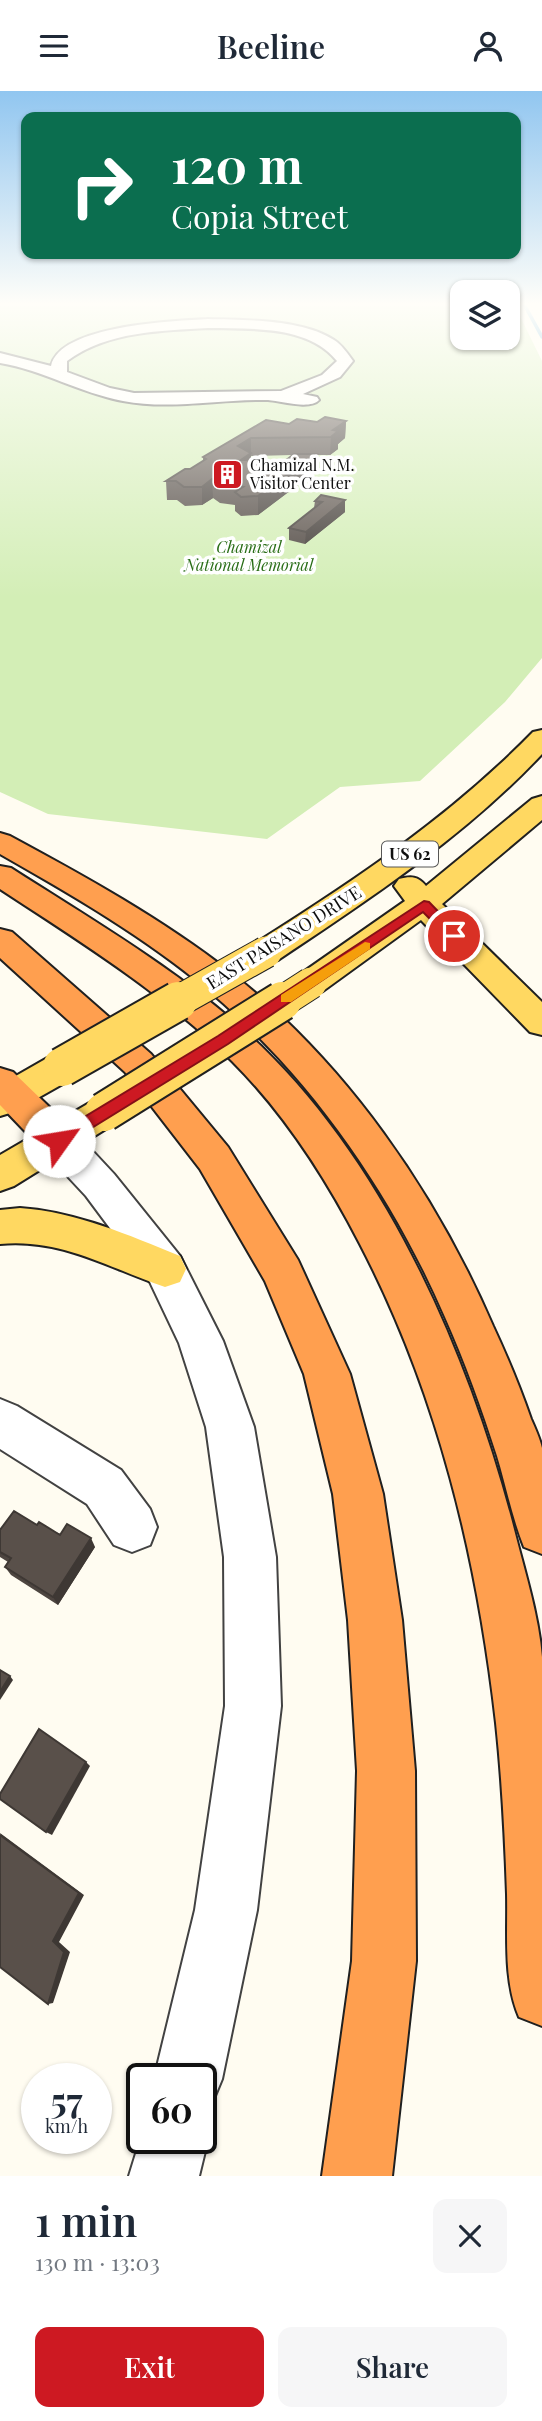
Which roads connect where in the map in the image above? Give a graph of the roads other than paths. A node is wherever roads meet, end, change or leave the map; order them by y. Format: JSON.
{"nodes":[{"id":1,"x":542,"y":738,"type":"edge"},
{"id":2,"x":542,"y":805,"type":"edge"},
{"id":3,"x":452,"y":821,"type":"junction"},
{"id":4,"x":0,"y":842,"type":"edge"},
{"id":5,"x":0,"y":875,"type":"edge"},
{"id":6,"x":424,"y":905,"type":"junction"},
{"id":7,"x":0,"y":940,"type":"edge"},
{"id":8,"x":0,"y":961,"type":"edge"},
{"id":9,"x":60,"y":994,"type":"junction"},
{"id":10,"x":542,"y":1023,"type":"edge"},
{"id":11,"x":4,"y":1093,"type":"edge"},
{"id":12,"x":59,"y":1141,"type":"junction"},
{"id":13,"x":0,"y":1175,"type":"edge"},
{"id":14,"x":0,"y":1227,"type":"edge"},
{"id":15,"x":164,"y":1269,"type":"junction"},
{"id":16,"x":0,"y":1422,"type":"edge"},
{"id":17,"x":132,"y":1527,"type":"dead end"},
{"id":18,"x":542,"y":1529,"type":"edge"},
{"id":19,"x":540,"y":1926,"type":"edge"},
{"id":20,"x":542,"y":1994,"type":"edge"},
{"id":21,"x":192,"y":2063,"type":"edge"},
{"id":22,"x":170,"y":2154,"type":"edge"},
{"id":23,"x":164,"y":2176,"type":"edge"},
{"id":24,"x":357,"y":2176,"type":"edge"}],
"edges":[{"from":1,"to":3,"type":"main road","name":"EAST PAISANO DRIVE","number":"US 62"},
{"from":2,"to":6,"type":"main road","number":"US 62"},
{"from":3,"to":6,"type":"main road"},
{"from":3,"to":11,"type":"main road","name":"EAST PAISANO DRIVE","number":"US 62","bridge":true},
{"from":4,"to":18,"type":"highway"},
{"from":5,"to":19,"type":"highway"},
{"from":6,"to":10,"type":"main road"},
{"from":6,"to":12,"type":"main road","number":"US 62","bridge":true},
{"from":7,"to":9,"type":"highway"},
{"from":8,"to":9,"type":"highway"},
{"from":9,"to":24,"type":"highway"},
{"from":11,"to":12,"type":"highway"},
{"from":12,"to":13,"type":"main road","number":"US 62"},
{"from":12,"to":15,"type":"street"},
{"from":14,"to":15,"type":"main road"},
{"from":15,"to":21,"type":"street"},
{"from":16,"to":17,"type":"street"},
{"from":19,"to":20,"type":"highway"},
{"from":22,"to":23,"type":"street"}]}
